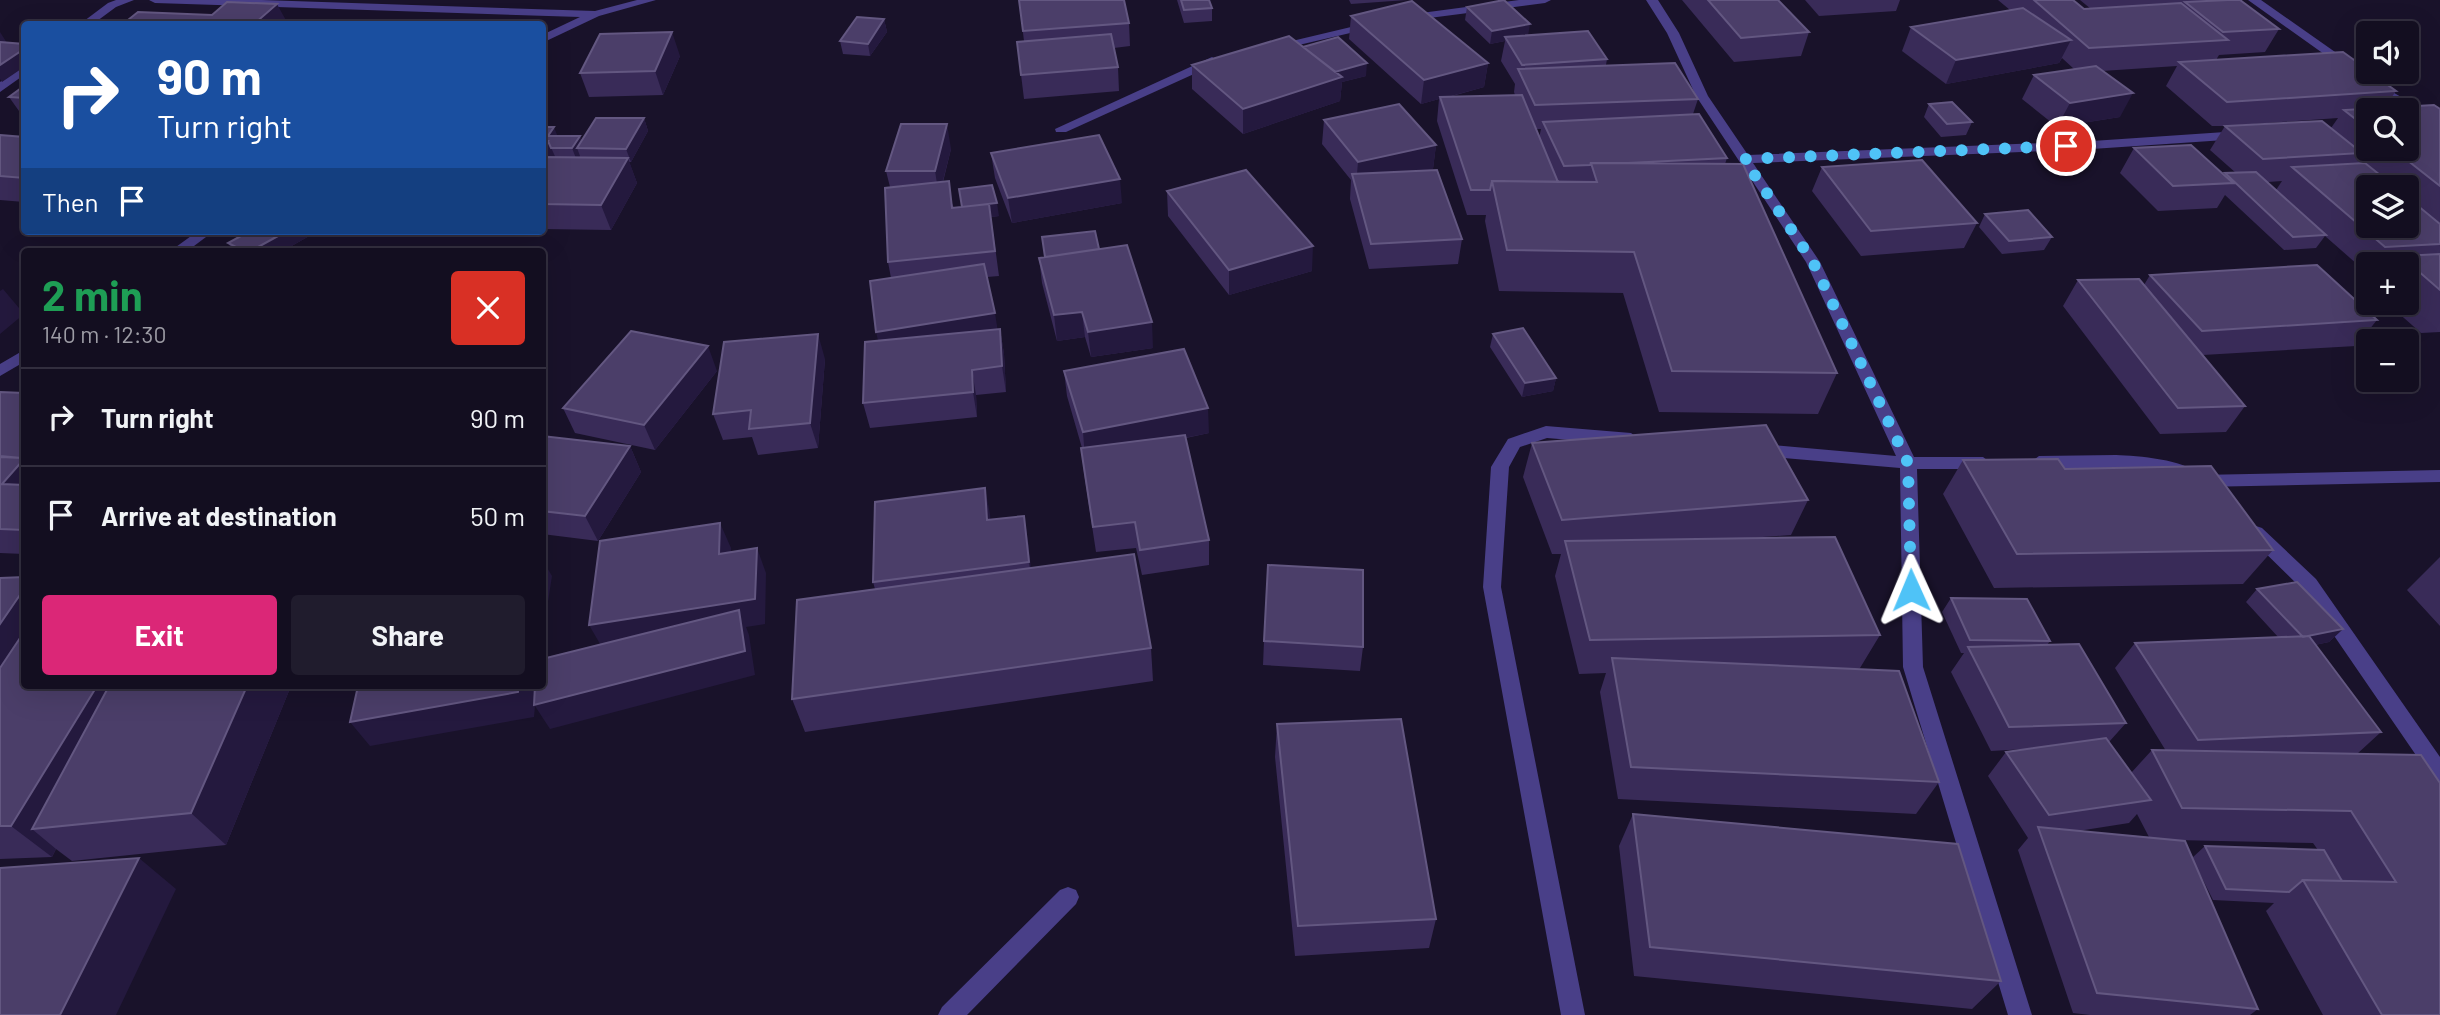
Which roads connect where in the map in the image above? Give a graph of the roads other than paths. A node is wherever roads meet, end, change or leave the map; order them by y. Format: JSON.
{"nodes":[{"id":1,"x":128,"y":0,"type":"edge"},
{"id":2,"x":155,"y":0,"type":"edge"},
{"id":3,"x":650,"y":0,"type":"edge"},
{"id":4,"x":1545,"y":0,"type":"edge"},
{"id":5,"x":1652,"y":0,"type":"edge"},
{"id":6,"x":2254,"y":0,"type":"edge"},
{"id":7,"x":595,"y":15,"type":"junction"},
{"id":8,"x":90,"y":21,"type":"edge"},
{"id":9,"x":546,"y":38,"type":"edge"},
{"id":10,"x":1264,"y":49,"type":"edge"},
{"id":11,"x":1226,"y":58,"type":"edge"},
{"id":12,"x":21,"y":72,"type":"edge"},
{"id":13,"x":0,"y":88,"type":"edge"},
{"id":14,"x":2438,"y":123,"type":"edge"},
{"id":15,"x":2419,"y":124,"type":"edge"},
{"id":16,"x":1061,"y":129,"type":"dead end"},
{"id":17,"x":2258,"y":134,"type":"edge"},
{"id":18,"x":1744,"y":159,"type":"junction"},
{"id":19,"x":201,"y":235,"type":"edge"},
{"id":20,"x":182,"y":248,"type":"edge"},
{"id":21,"x":21,"y":357,"type":"edge"},
{"id":22,"x":0,"y":371,"type":"edge"},
{"id":23,"x":1643,"y":440,"type":"edge"},
{"id":24,"x":1741,"y":449,"type":"edge"},
{"id":25,"x":1908,"y":463,"type":"junction"},
{"id":26,"x":2440,"y":476,"type":"edge"},
{"id":27,"x":2201,"y":481,"type":"junction"},
{"id":28,"x":2220,"y":500,"type":"edge"},
{"id":29,"x":2240,"y":518,"type":"edge"},
{"id":30,"x":2440,"y":774,"type":"edge"},
{"id":31,"x":1068,"y":897,"type":"dead end"},
{"id":32,"x":950,"y":1015,"type":"edge"},
{"id":33,"x":1573,"y":1015,"type":"edge"},
{"id":34,"x":2020,"y":1015,"type":"edge"}],
"edges":[{"from":1,"to":8,"type":"street"},
{"from":2,"to":7,"type":"street"},
{"from":3,"to":7,"type":"street"},
{"from":4,"to":10,"type":"street"},
{"from":5,"to":18,"type":"street"},
{"from":6,"to":14,"type":"street"},
{"from":7,"to":9,"type":"street"},
{"from":11,"to":16,"type":"street"},
{"from":12,"to":13,"type":"street"},
{"from":14,"to":15,"type":"street"},
{"from":17,"to":18,"type":"street"},
{"from":18,"to":25,"type":"street"},
{"from":19,"to":20,"type":"street"},
{"from":21,"to":22,"type":"street"},
{"from":23,"to":33,"type":"street"},
{"from":24,"to":25,"type":"street"},
{"from":25,"to":27,"type":"street"},
{"from":25,"to":34,"type":"street"},
{"from":26,"to":27,"type":"street"},
{"from":27,"to":28,"type":"street"},
{"from":29,"to":30,"type":"street"},
{"from":31,"to":32,"type":"street"}]}
